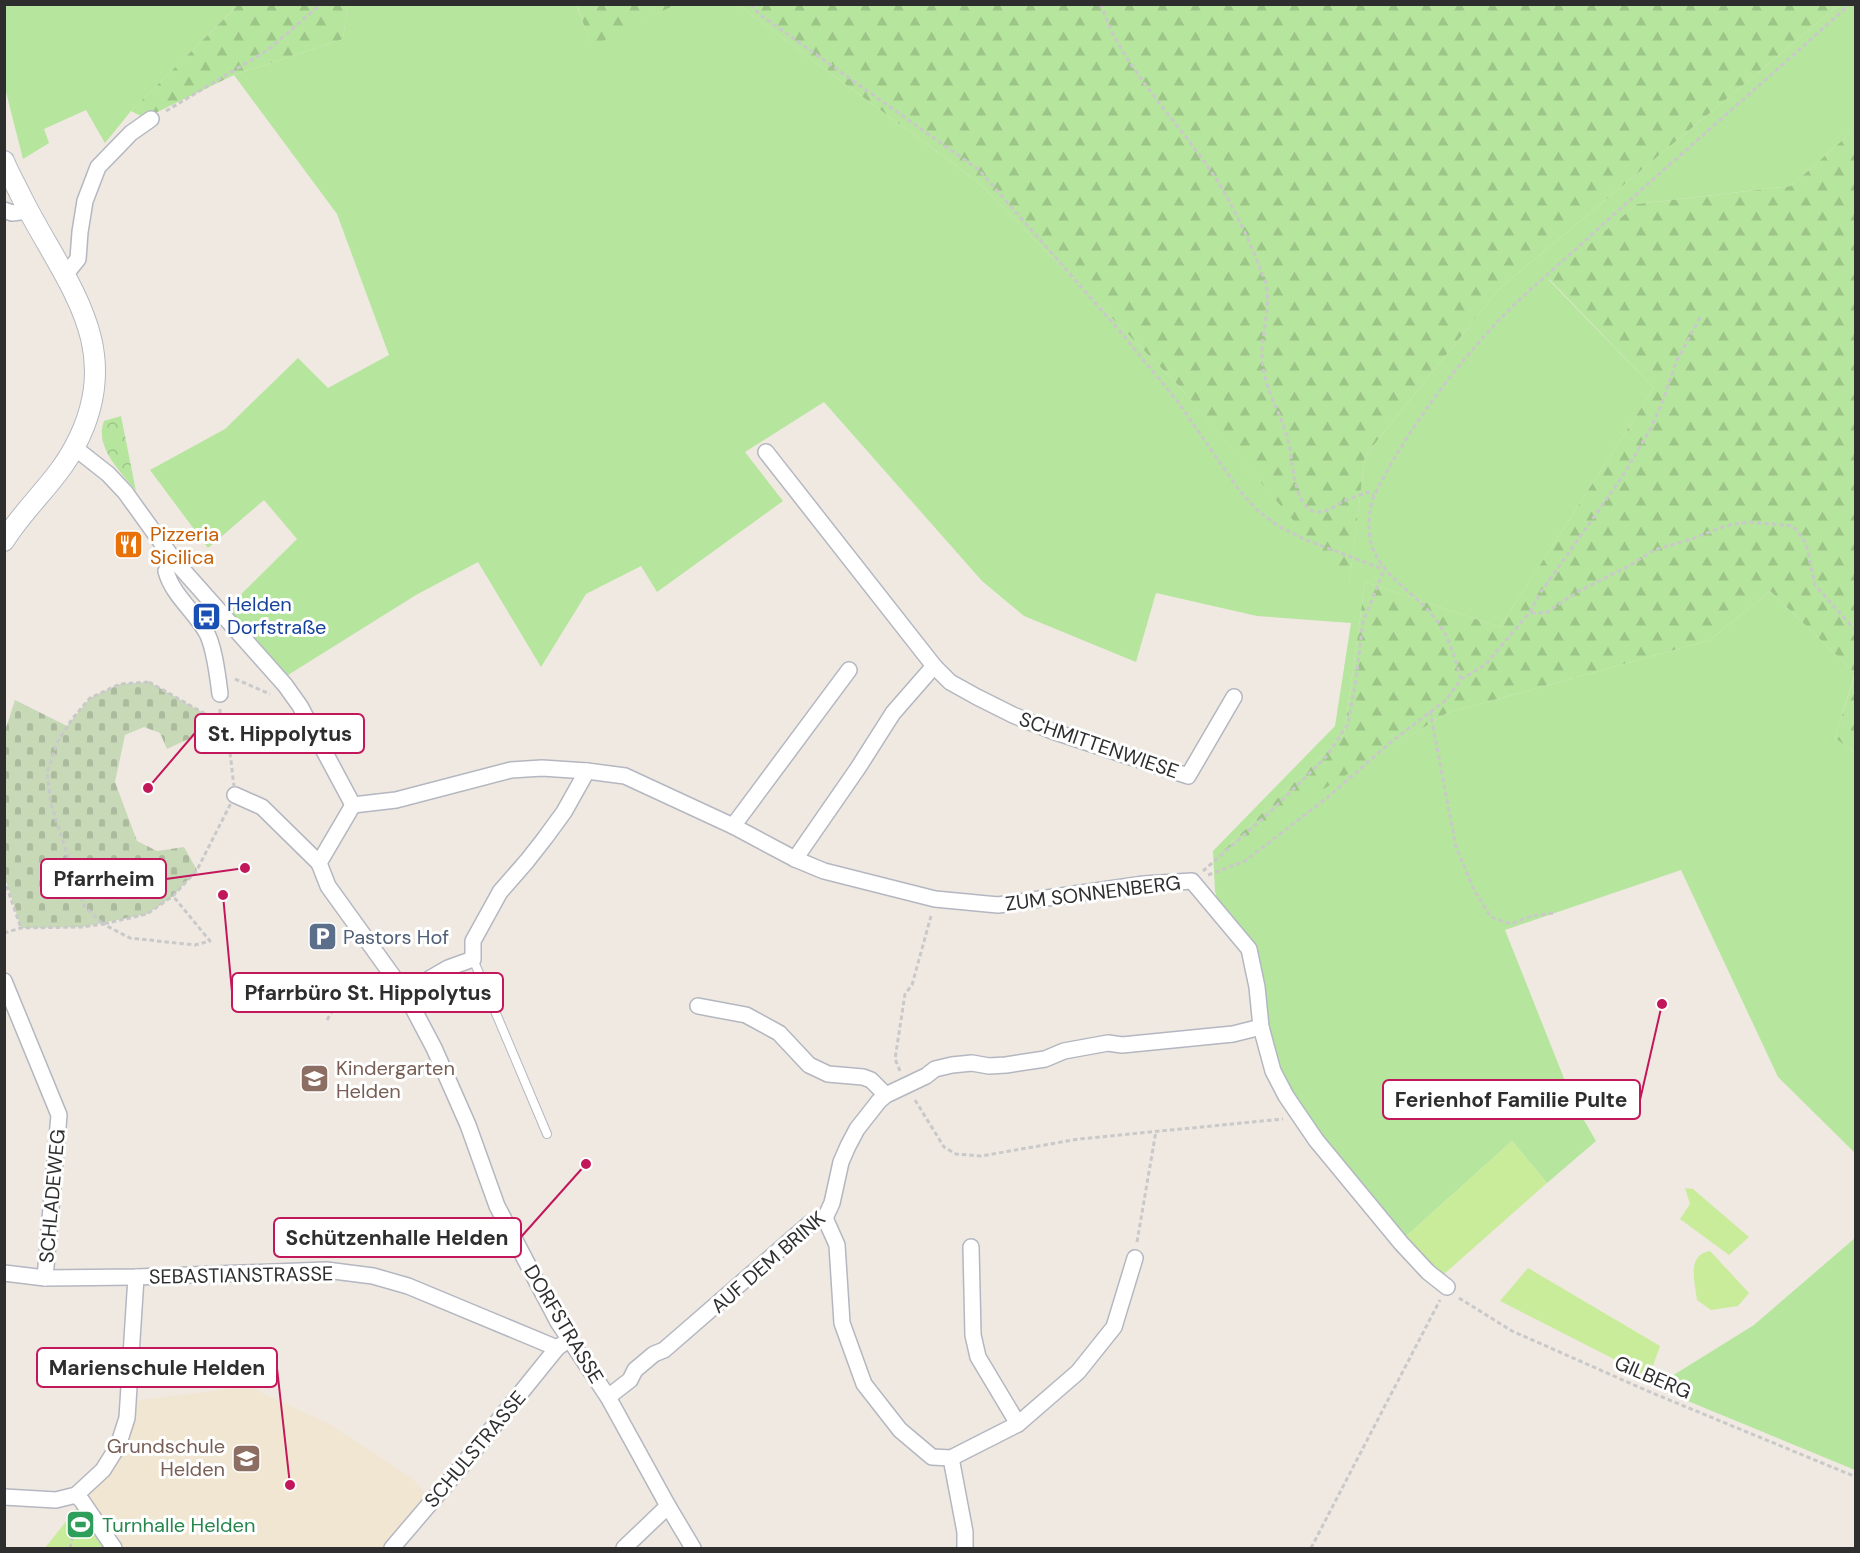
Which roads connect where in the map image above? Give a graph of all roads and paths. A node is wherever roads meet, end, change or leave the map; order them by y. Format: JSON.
{"nodes":[{"id":1,"x":321,"y":4,"type":"edge"},
{"id":2,"x":751,"y":4,"type":"edge"},
{"id":3,"x":1100,"y":4,"type":"edge"},
{"id":4,"x":1850,"y":4,"type":"edge"},
{"id":5,"x":151,"y":119,"type":"joint"},
{"id":6,"x":4,"y":161,"type":"edge"},
{"id":7,"x":15,"y":211,"type":"edge"},
{"id":8,"x":65,"y":275,"type":"junction"},
{"id":9,"x":1701,"y":316,"type":"dead end"},
{"id":10,"x":75,"y":448,"type":"junction"},
{"id":11,"x":766,"y":452,"type":"dead end"},
{"id":12,"x":1374,"y":495,"type":"junction"},
{"id":13,"x":4,"y":541,"type":"edge"},
{"id":14,"x":174,"y":560,"type":"junction"},
{"id":15,"x":1384,"y":570,"type":"junction"},
{"id":16,"x":1530,"y":612,"type":"junction"},
{"id":17,"x":1856,"y":631,"type":"edge"},
{"id":18,"x":934,"y":666,"type":"junction"},
{"id":19,"x":849,"y":670,"type":"dead end"},
{"id":20,"x":217,"y":672,"type":"junction"},
{"id":21,"x":1461,"y":680,"type":"junction"},
{"id":22,"x":220,"y":694,"type":"dead end"},
{"id":23,"x":1234,"y":697,"type":"dead end"},
{"id":24,"x":300,"y":706,"type":"junction"},
{"id":25,"x":1430,"y":711,"type":"junction"},
{"id":26,"x":587,"y":771,"type":"junction"},
{"id":27,"x":235,"y":795,"type":"junction"},
{"id":28,"x":353,"y":805,"type":"junction"},
{"id":29,"x":733,"y":826,"type":"junction"},
{"id":30,"x":795,"y":859,"type":"junction"},
{"id":31,"x":319,"y":863,"type":"junction"},
{"id":32,"x":4,"y":879,"type":"edge"},
{"id":33,"x":1192,"y":882,"type":"junction"},
{"id":34,"x":173,"y":896,"type":"junction"},
{"id":35,"x":935,"y":899,"type":"junction"},
{"id":36,"x":1554,"y":913,"type":"dead end"},
{"id":37,"x":103,"y":924,"type":"junction"},
{"id":38,"x":21,"y":928,"type":"junction"},
{"id":39,"x":4,"y":933,"type":"edge"},
{"id":40,"x":377,"y":956,"type":"junction"},
{"id":41,"x":473,"y":959,"type":"junction"},
{"id":42,"x":4,"y":981,"type":"edge"},
{"id":43,"x":405,"y":993,"type":"junction"},
{"id":44,"x":698,"y":1006,"type":"dead end"},
{"id":45,"x":327,"y":1020,"type":"dead end"},
{"id":46,"x":1261,"y":1027,"type":"junction"},
{"id":47,"x":905,"y":1085,"type":"junction"},
{"id":48,"x":886,"y":1095,"type":"junction"},
{"id":49,"x":1301,"y":1118,"type":"junction"},
{"id":50,"x":1156,"y":1131,"type":"junction"},
{"id":51,"x":548,"y":1134,"type":"dead end"},
{"id":52,"x":825,"y":1218,"type":"junction"},
{"id":53,"x":971,"y":1247,"type":"dead end"},
{"id":54,"x":1135,"y":1258,"type":"joint"},
{"id":55,"x":4,"y":1273,"type":"edge"},
{"id":56,"x":136,"y":1277,"type":"junction"},
{"id":57,"x":45,"y":1278,"type":"junction"},
{"id":58,"x":1447,"y":1287,"type":"junction"},
{"id":59,"x":563,"y":1344,"type":"junction"},
{"id":60,"x":608,"y":1397,"type":"junction"},
{"id":61,"x":1018,"y":1424,"type":"junction"},
{"id":62,"x":951,"y":1458,"type":"junction"},
{"id":63,"x":1856,"y":1477,"type":"edge"},
{"id":64,"x":76,"y":1495,"type":"junction"},
{"id":65,"x":4,"y":1497,"type":"edge"},
{"id":66,"x":668,"y":1506,"type":"junction"},
{"id":67,"x":114,"y":1548,"type":"edge"},
{"id":68,"x":392,"y":1548,"type":"edge"},
{"id":69,"x":624,"y":1548,"type":"edge"},
{"id":70,"x":693,"y":1548,"type":"edge"},
{"id":71,"x":965,"y":1548,"type":"edge"},
{"id":72,"x":1311,"y":1548,"type":"edge"}],
"edges":[{"from":1,"to":5,"type":"path"},
{"from":2,"to":15,"type":"path"},
{"from":3,"to":12,"type":"path"},
{"from":4,"to":12,"type":"path"},
{"from":5,"to":8,"type":"street"},
{"from":6,"to":7,"type":"main road"},
{"from":7,"to":8,"type":"main road"},
{"from":8,"to":10,"type":"main road"},
{"from":9,"to":16,"type":"path"},
{"from":10,"to":13,"type":"main road"},
{"from":10,"to":14,"type":"street"},
{"from":11,"to":18,"type":"street","name":"SCHMITTENWIESE"},
{"from":12,"to":15,"type":"path"},
{"from":14,"to":20,"type":"street"},
{"from":14,"to":24,"type":"street"},
{"from":15,"to":21,"type":"path"},
{"from":15,"to":33,"type":"path"},
{"from":16,"to":17,"type":"path"},
{"from":16,"to":21,"type":"path"},
{"from":18,"to":23,"type":"street","name":"SCHMITTENWIESE"},
{"from":18,"to":30,"type":"street"},
{"from":19,"to":29,"type":"street"},
{"from":20,"to":22,"type":"street"},
{"from":20,"to":24,"type":"path"},
{"from":21,"to":25,"type":"path"},
{"from":24,"to":28,"type":"street"},
{"from":25,"to":33,"type":"path"},
{"from":25,"to":36,"type":"path"},
{"from":26,"to":28,"type":"street","name":"ZUM SONNENBERG"},
{"from":26,"to":29,"type":"street","name":"ZUM SONNENBERG"},
{"from":26,"to":41,"type":"street"},
{"from":27,"to":31,"type":"street"},
{"from":27,"to":34,"type":"path"},
{"from":27,"to":37,"type":"path"},
{"from":28,"to":31,"type":"street"},
{"from":29,"to":30,"type":"street","name":"ZUM SONNENBERG"},
{"from":30,"to":35,"type":"street","name":"ZUM SONNENBERG"},
{"from":31,"to":40,"type":"street","name":"DORFSTRASSE"},
{"from":32,"to":38,"type":"path"},
{"from":33,"to":35,"type":"street","name":"ZUM SONNENBERG"},
{"from":33,"to":46,"type":"street","name":"ZUM SONNENBERG"},
{"from":34,"to":37,"type":"path"},
{"from":34,"to":37,"type":"path"},
{"from":35,"to":47,"type":"path"},
{"from":37,"to":38,"type":"path"},
{"from":38,"to":39,"type":"path"},
{"from":40,"to":43,"type":"street","name":"DORFSTRASSE"},
{"from":40,"to":45,"type":"path"},
{"from":41,"to":43,"type":"street"},
{"from":41,"to":51,"type":"lane"},
{"from":42,"to":57,"type":"street","name":"SCHLADEWEG"},
{"from":43,"to":59,"type":"street","name":"DORFSTRASSE"},
{"from":44,"to":48,"type":"street"},
{"from":46,"to":47,"type":"street","name":"AUF DEM BRINK"},
{"from":46,"to":49,"type":"street","name":"ZUM SONNENBERG"},
{"from":47,"to":48,"type":"street","name":"AUF DEM BRINK"},
{"from":47,"to":50,"type":"path"},
{"from":48,"to":52,"type":"street","name":"AUF DEM BRINK"},
{"from":49,"to":50,"type":"path"},
{"from":49,"to":58,"type":"street","name":"ZUM SONNENBERG"},
{"from":50,"to":54,"type":"path"},
{"from":52,"to":60,"type":"street","name":"AUF DEM BRINK"},
{"from":52,"to":62,"type":"street"},
{"from":53,"to":61,"type":"street"},
{"from":54,"to":61,"type":"street"},
{"from":55,"to":57,"type":"street","name":"SEBASTIANSTRASSE"},
{"from":56,"to":57,"type":"street","name":"SEBASTIANSTRASSE"},
{"from":56,"to":59,"type":"street","name":"SEBASTIANSTRASSE"},
{"from":56,"to":64,"type":"street"},
{"from":58,"to":63,"type":"path","name":"GILBERG"},
{"from":58,"to":72,"type":"path"},
{"from":59,"to":60,"type":"street","name":"DORFSTRASSE"},
{"from":59,"to":68,"type":"street","name":"SCHULSTRASSE"},
{"from":60,"to":66,"type":"street","name":"DORFSTRASSE"},
{"from":61,"to":62,"type":"street"},
{"from":62,"to":71,"type":"street"},
{"from":64,"to":65,"type":"street"},
{"from":64,"to":67,"type":"street"},
{"from":66,"to":69,"type":"street"},
{"from":66,"to":70,"type":"street","name":"DORFSTRASSE"}]}
